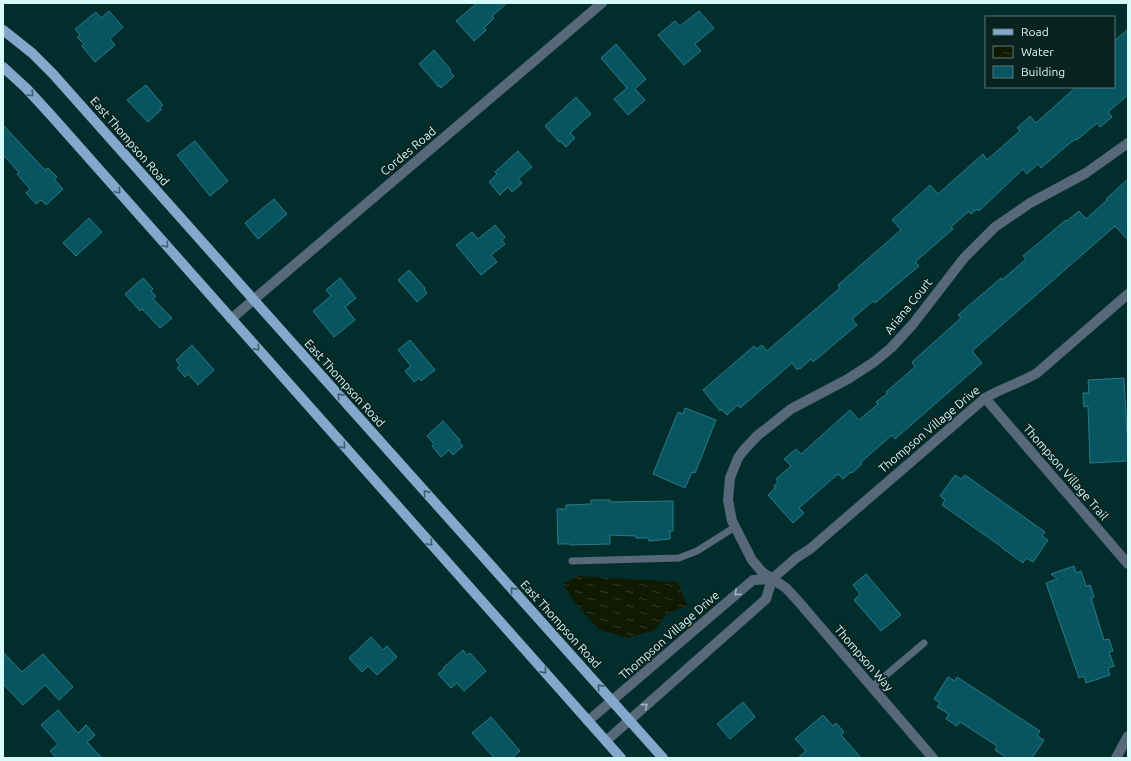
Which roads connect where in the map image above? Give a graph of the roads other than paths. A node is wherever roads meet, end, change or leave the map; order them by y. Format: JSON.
{"nodes":[{"id":1,"x":602,"y":3,"type":"edge"},
{"id":2,"x":3,"y":30,"type":"edge"},
{"id":3,"x":3,"y":67,"type":"edge"},
{"id":4,"x":1128,"y":143,"type":"edge"},
{"id":5,"x":1128,"y":294,"type":"edge"},
{"id":6,"x":253,"y":300,"type":"junction"},
{"id":7,"x":231,"y":319,"type":"junction"},
{"id":8,"x":985,"y":398,"type":"junction"},
{"id":9,"x":735,"y":527,"type":"junction"},
{"id":10,"x":572,"y":561,"type":"dead end"},
{"id":11,"x":1128,"y":564,"type":"edge"},
{"id":12,"x":772,"y":579,"type":"junction"},
{"id":13,"x":924,"y":642,"type":"dead end"},
{"id":14,"x":872,"y":687,"type":"junction"},
{"id":15,"x":612,"y":701,"type":"junction"},
{"id":16,"x":629,"y":720,"type":"junction"},
{"id":17,"x":588,"y":721,"type":"junction"},
{"id":18,"x":1128,"y":736,"type":"edge"},
{"id":19,"x":606,"y":741,"type":"junction"},
{"id":20,"x":621,"y":758,"type":"edge"},
{"id":21,"x":663,"y":758,"type":"edge"},
{"id":22,"x":934,"y":758,"type":"edge"},
{"id":23,"x":1116,"y":758,"type":"edge"}],
"edges":[{"from":1,"to":6,"type":"street","name":"Cordes Road"},
{"from":2,"to":6,"type":"main road","name":"East Thompson Road"},
{"from":3,"to":7,"type":"main road","one_way":true},
{"from":4,"to":9,"type":"street","name":"Ariana Court"},
{"from":5,"to":8,"type":"street","name":"Thompson Village Drive"},
{"from":6,"to":7,"type":"street","name":"Cordes Road"},
{"from":15,"to":6,"type":"main road","name":"East Thompson Road","one_way":true},
{"from":7,"to":17,"type":"main road","one_way":true},
{"from":8,"to":11,"type":"street","name":"Thompson Village Trail"},
{"from":8,"to":12,"type":"street","name":"Thompson Village Drive"},
{"from":9,"to":10,"type":"lane"},
{"from":9,"to":12,"type":"street","name":"Ariana Court"},
{"from":12,"to":14,"type":"street","name":"Thompson Way"},
{"from":12,"to":15,"type":"street","name":"Thompson Village Drive","one_way":true},
{"from":16,"to":12,"type":"street","one_way":true},
{"from":13,"to":14,"type":"lane"},
{"from":14,"to":22,"type":"street","name":"Thompson Way"},
{"from":15,"to":16,"type":"main road","name":"East Thompson Road"},
{"from":15,"to":17,"type":"street","name":"Thompson Village Drive"},
{"from":16,"to":19,"type":"street"},
{"from":16,"to":21,"type":"main road","name":"East Thompson Road"},
{"from":17,"to":19,"type":"main road"},
{"from":18,"to":23,"type":"street"},
{"from":19,"to":20,"type":"main road"}]}
